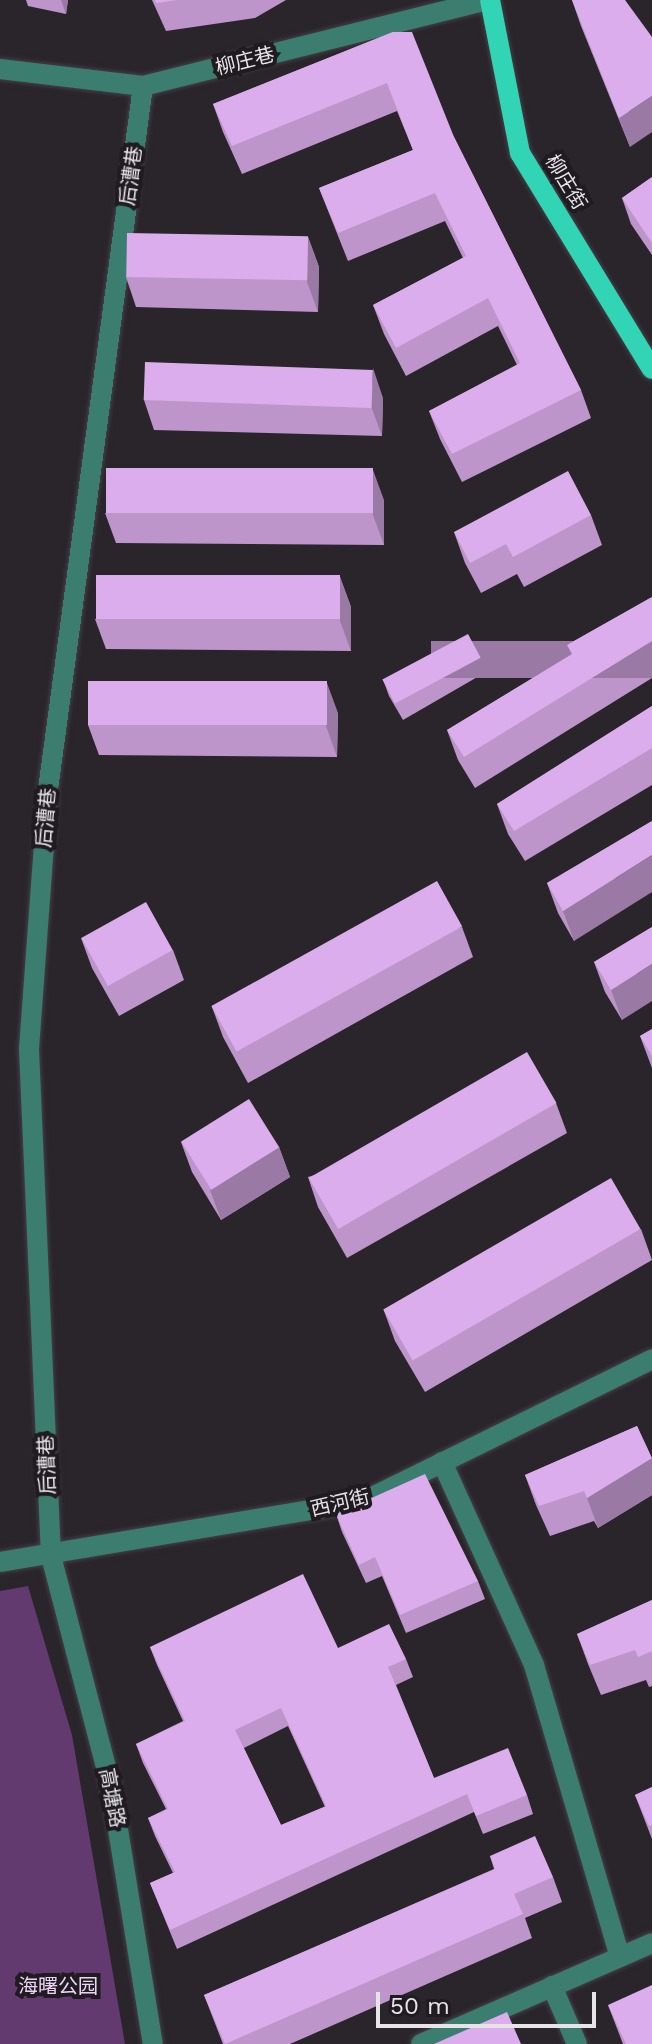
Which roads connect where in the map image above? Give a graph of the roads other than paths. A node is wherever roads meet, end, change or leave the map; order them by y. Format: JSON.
{"nodes":[{"id":1,"x":488,"y":0,"type":"edge"},
{"id":2,"x":0,"y":69,"type":"edge"},
{"id":3,"x":143,"y":86,"type":"junction"},
{"id":4,"x":652,"y":369,"type":"edge"},
{"id":5,"x":652,"y":1359,"type":"edge"},
{"id":6,"x":442,"y":1462,"type":"junction"},
{"id":7,"x":51,"y":1556,"type":"junction"},
{"id":8,"x":0,"y":1562,"type":"edge"},
{"id":9,"x":652,"y":1943,"type":"edge"},
{"id":10,"x":620,"y":1957,"type":"junction"},
{"id":11,"x":552,"y":1986,"type":"junction"},
{"id":12,"x":153,"y":2044,"type":"edge"},
{"id":13,"x":421,"y":2044,"type":"edge"},
{"id":14,"x":577,"y":2044,"type":"edge"}],
"edges":[{"from":1,"to":3,"type":"street","name":"柳庄巷"},
{"from":1,"to":4,"type":"main road","name":"柳庄街"},
{"from":2,"to":3,"type":"street","name":"柳庄巷"},
{"from":3,"to":7,"type":"street","name":"后漕巷"},
{"from":5,"to":6,"type":"street","name":"西河街"},
{"from":6,"to":7,"type":"street","name":"西河街"},
{"from":6,"to":10,"type":"street"},
{"from":7,"to":8,"type":"street","name":"西河街"},
{"from":7,"to":12,"type":"street","name":"高塘路"},
{"from":9,"to":10,"type":"street"},
{"from":10,"to":11,"type":"street"},
{"from":11,"to":13,"type":"street"},
{"from":11,"to":14,"type":"street"}]}
